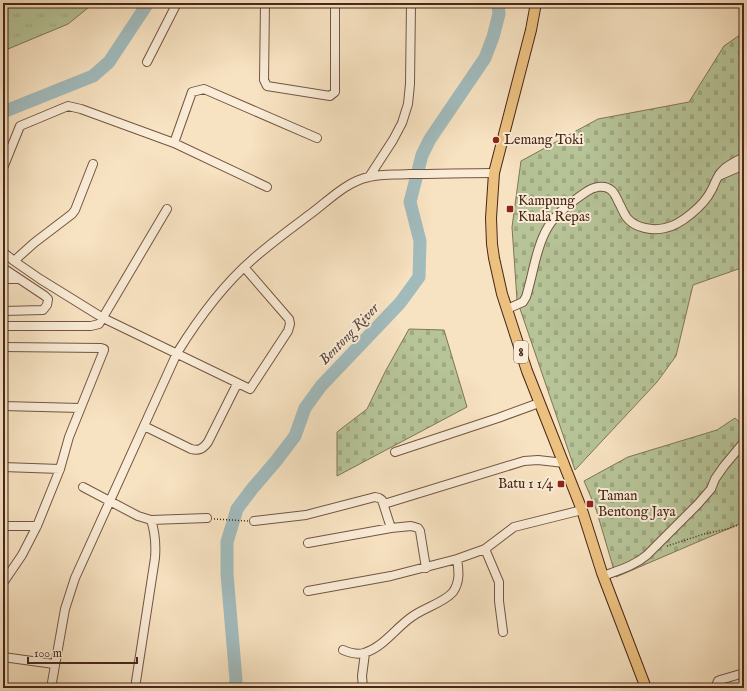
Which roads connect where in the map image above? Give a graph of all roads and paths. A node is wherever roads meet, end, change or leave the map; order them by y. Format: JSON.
{"nodes":[{"id":1,"x":177,"y":3,"type":"edge"},
{"id":2,"x":265,"y":3,"type":"edge"},
{"id":3,"x":335,"y":3,"type":"edge"},
{"id":4,"x":411,"y":3,"type":"edge"},
{"id":5,"x":536,"y":3,"type":"edge"},
{"id":6,"x":147,"y":62,"type":"dead end"},
{"id":7,"x":317,"y":138,"type":"dead end"},
{"id":8,"x":174,"y":143,"type":"junction"},
{"id":9,"x":744,"y":158,"type":"edge"},
{"id":10,"x":93,"y":164,"type":"dead end"},
{"id":11,"x":744,"y":166,"type":"edge"},
{"id":12,"x":3,"y":168,"type":"edge"},
{"id":13,"x":494,"y":173,"type":"junction"},
{"id":14,"x":718,"y":176,"type":"junction"},
{"id":15,"x":369,"y":177,"type":"junction"},
{"id":16,"x":267,"y":187,"type":"dead end"},
{"id":17,"x":167,"y":208,"type":"dead end"},
{"id":18,"x":3,"y":252,"type":"edge"},
{"id":19,"x":14,"y":261,"type":"junction"},
{"id":20,"x":244,"y":267,"type":"junction"},
{"id":21,"x":3,"y":268,"type":"edge"},
{"id":22,"x":19,"y":278,"type":"junction"},
{"id":23,"x":3,"y":279,"type":"edge"},
{"id":24,"x":507,"y":310,"type":"junction"},
{"id":25,"x":3,"y":311,"type":"edge"},
{"id":26,"x":103,"y":318,"type":"junction"},
{"id":27,"x":3,"y":326,"type":"edge"},
{"id":28,"x":3,"y":347,"type":"edge"},
{"id":29,"x":177,"y":353,"type":"junction"},
{"id":30,"x":237,"y":384,"type":"junction"},
{"id":31,"x":539,"y":403,"type":"junction"},
{"id":32,"x":3,"y":406,"type":"edge"},
{"id":33,"x":80,"y":408,"type":"junction"},
{"id":34,"x":144,"y":426,"type":"junction"},
{"id":35,"x":744,"y":442,"type":"edge"},
{"id":36,"x":395,"y":452,"type":"dead end"},
{"id":37,"x":564,"y":463,"type":"junction"},
{"id":38,"x":3,"y":467,"type":"edge"},
{"id":39,"x":60,"y":469,"type":"junction"},
{"id":40,"x":83,"y":487,"type":"dead end"},
{"id":41,"x":111,"y":501,"type":"junction"},
{"id":42,"x":384,"y":504,"type":"junction"},
{"id":43,"x":582,"y":510,"type":"junction"},
{"id":44,"x":207,"y":518,"type":"joint"},
{"id":45,"x":151,"y":520,"type":"junction"},
{"id":46,"x":254,"y":521,"type":"joint"},
{"id":47,"x":744,"y":523,"type":"edge"},
{"id":48,"x":3,"y":526,"type":"edge"},
{"id":49,"x":37,"y":526,"type":"junction"},
{"id":50,"x":391,"y":528,"type":"junction"},
{"id":51,"x":308,"y":543,"type":"dead end"},
{"id":52,"x":663,"y":548,"type":"dead end"},
{"id":53,"x":485,"y":549,"type":"junction"},
{"id":54,"x":457,"y":559,"type":"junction"},
{"id":55,"x":426,"y":568,"type":"junction"},
{"id":56,"x":603,"y":576,"type":"junction"},
{"id":57,"x":3,"y":583,"type":"edge"},
{"id":58,"x":308,"y":591,"type":"dead end"},
{"id":59,"x":503,"y":632,"type":"dead end"},
{"id":60,"x":343,"y":650,"type":"dead end"},
{"id":61,"x":365,"y":653,"type":"junction"},
{"id":62,"x":3,"y":657,"type":"edge"},
{"id":63,"x":54,"y":664,"type":"junction"},
{"id":64,"x":744,"y":672,"type":"edge"},
{"id":65,"x":51,"y":688,"type":"edge"},
{"id":66,"x":135,"y":688,"type":"edge"},
{"id":67,"x":364,"y":688,"type":"edge"},
{"id":68,"x":646,"y":688,"type":"edge"},
{"id":69,"x":715,"y":688,"type":"edge"}],
"edges":[{"from":1,"to":6,"type":"street"},
{"from":2,"to":3,"type":"street"},
{"from":4,"to":15,"type":"street"},
{"from":5,"to":13,"type":"main road","number":"8"},
{"from":7,"to":8,"type":"street"},
{"from":8,"to":12,"type":"street"},
{"from":8,"to":16,"type":"street"},
{"from":9,"to":14,"type":"street"},
{"from":10,"to":19,"type":"street"},
{"from":11,"to":14,"type":"street"},
{"from":13,"to":15,"type":"street"},
{"from":13,"to":24,"type":"main road","number":"8"},
{"from":14,"to":24,"type":"street"},
{"from":15,"to":20,"type":"street"},
{"from":17,"to":26,"type":"street"},
{"from":18,"to":19,"type":"street"},
{"from":19,"to":26,"type":"street"},
{"from":20,"to":29,"type":"street"},
{"from":20,"to":30,"type":"street"},
{"from":21,"to":22,"type":"street"},
{"from":22,"to":23,"type":"street"},
{"from":22,"to":25,"type":"street"},
{"from":24,"to":31,"type":"main road","number":"8"},
{"from":26,"to":27,"type":"street"},
{"from":26,"to":29,"type":"street"},
{"from":28,"to":33,"type":"street"},
{"from":29,"to":30,"type":"street"},
{"from":29,"to":34,"type":"street"},
{"from":30,"to":34,"type":"street"},
{"from":31,"to":36,"type":"street"},
{"from":31,"to":37,"type":"main road","number":"8"},
{"from":32,"to":33,"type":"street"},
{"from":33,"to":39,"type":"street"},
{"from":34,"to":41,"type":"street"},
{"from":35,"to":56,"type":"street"},
{"from":37,"to":42,"type":"street"},
{"from":37,"to":43,"type":"main road","number":"8"},
{"from":38,"to":39,"type":"street"},
{"from":39,"to":49,"type":"street"},
{"from":40,"to":41,"type":"street"},
{"from":41,"to":45,"type":"street"},
{"from":41,"to":63,"type":"street"},
{"from":42,"to":46,"type":"street"},
{"from":42,"to":50,"type":"street"},
{"from":43,"to":53,"type":"street"},
{"from":43,"to":56,"type":"main road","number":"8"},
{"from":44,"to":45,"type":"street"},
{"from":44,"to":46,"type":"path"},
{"from":45,"to":66,"type":"street"},
{"from":47,"to":52,"type":"path"},
{"from":48,"to":49,"type":"street"},
{"from":49,"to":57,"type":"street"},
{"from":50,"to":51,"type":"street"},
{"from":50,"to":55,"type":"street"},
{"from":53,"to":54,"type":"street"},
{"from":53,"to":59,"type":"street"},
{"from":54,"to":55,"type":"street"},
{"from":54,"to":61,"type":"street"},
{"from":55,"to":58,"type":"street"},
{"from":56,"to":68,"type":"main road","number":"8"},
{"from":60,"to":61,"type":"street"},
{"from":61,"to":67,"type":"street"},
{"from":62,"to":63,"type":"street"},
{"from":63,"to":65,"type":"street"},
{"from":64,"to":69,"type":"street"}]}
